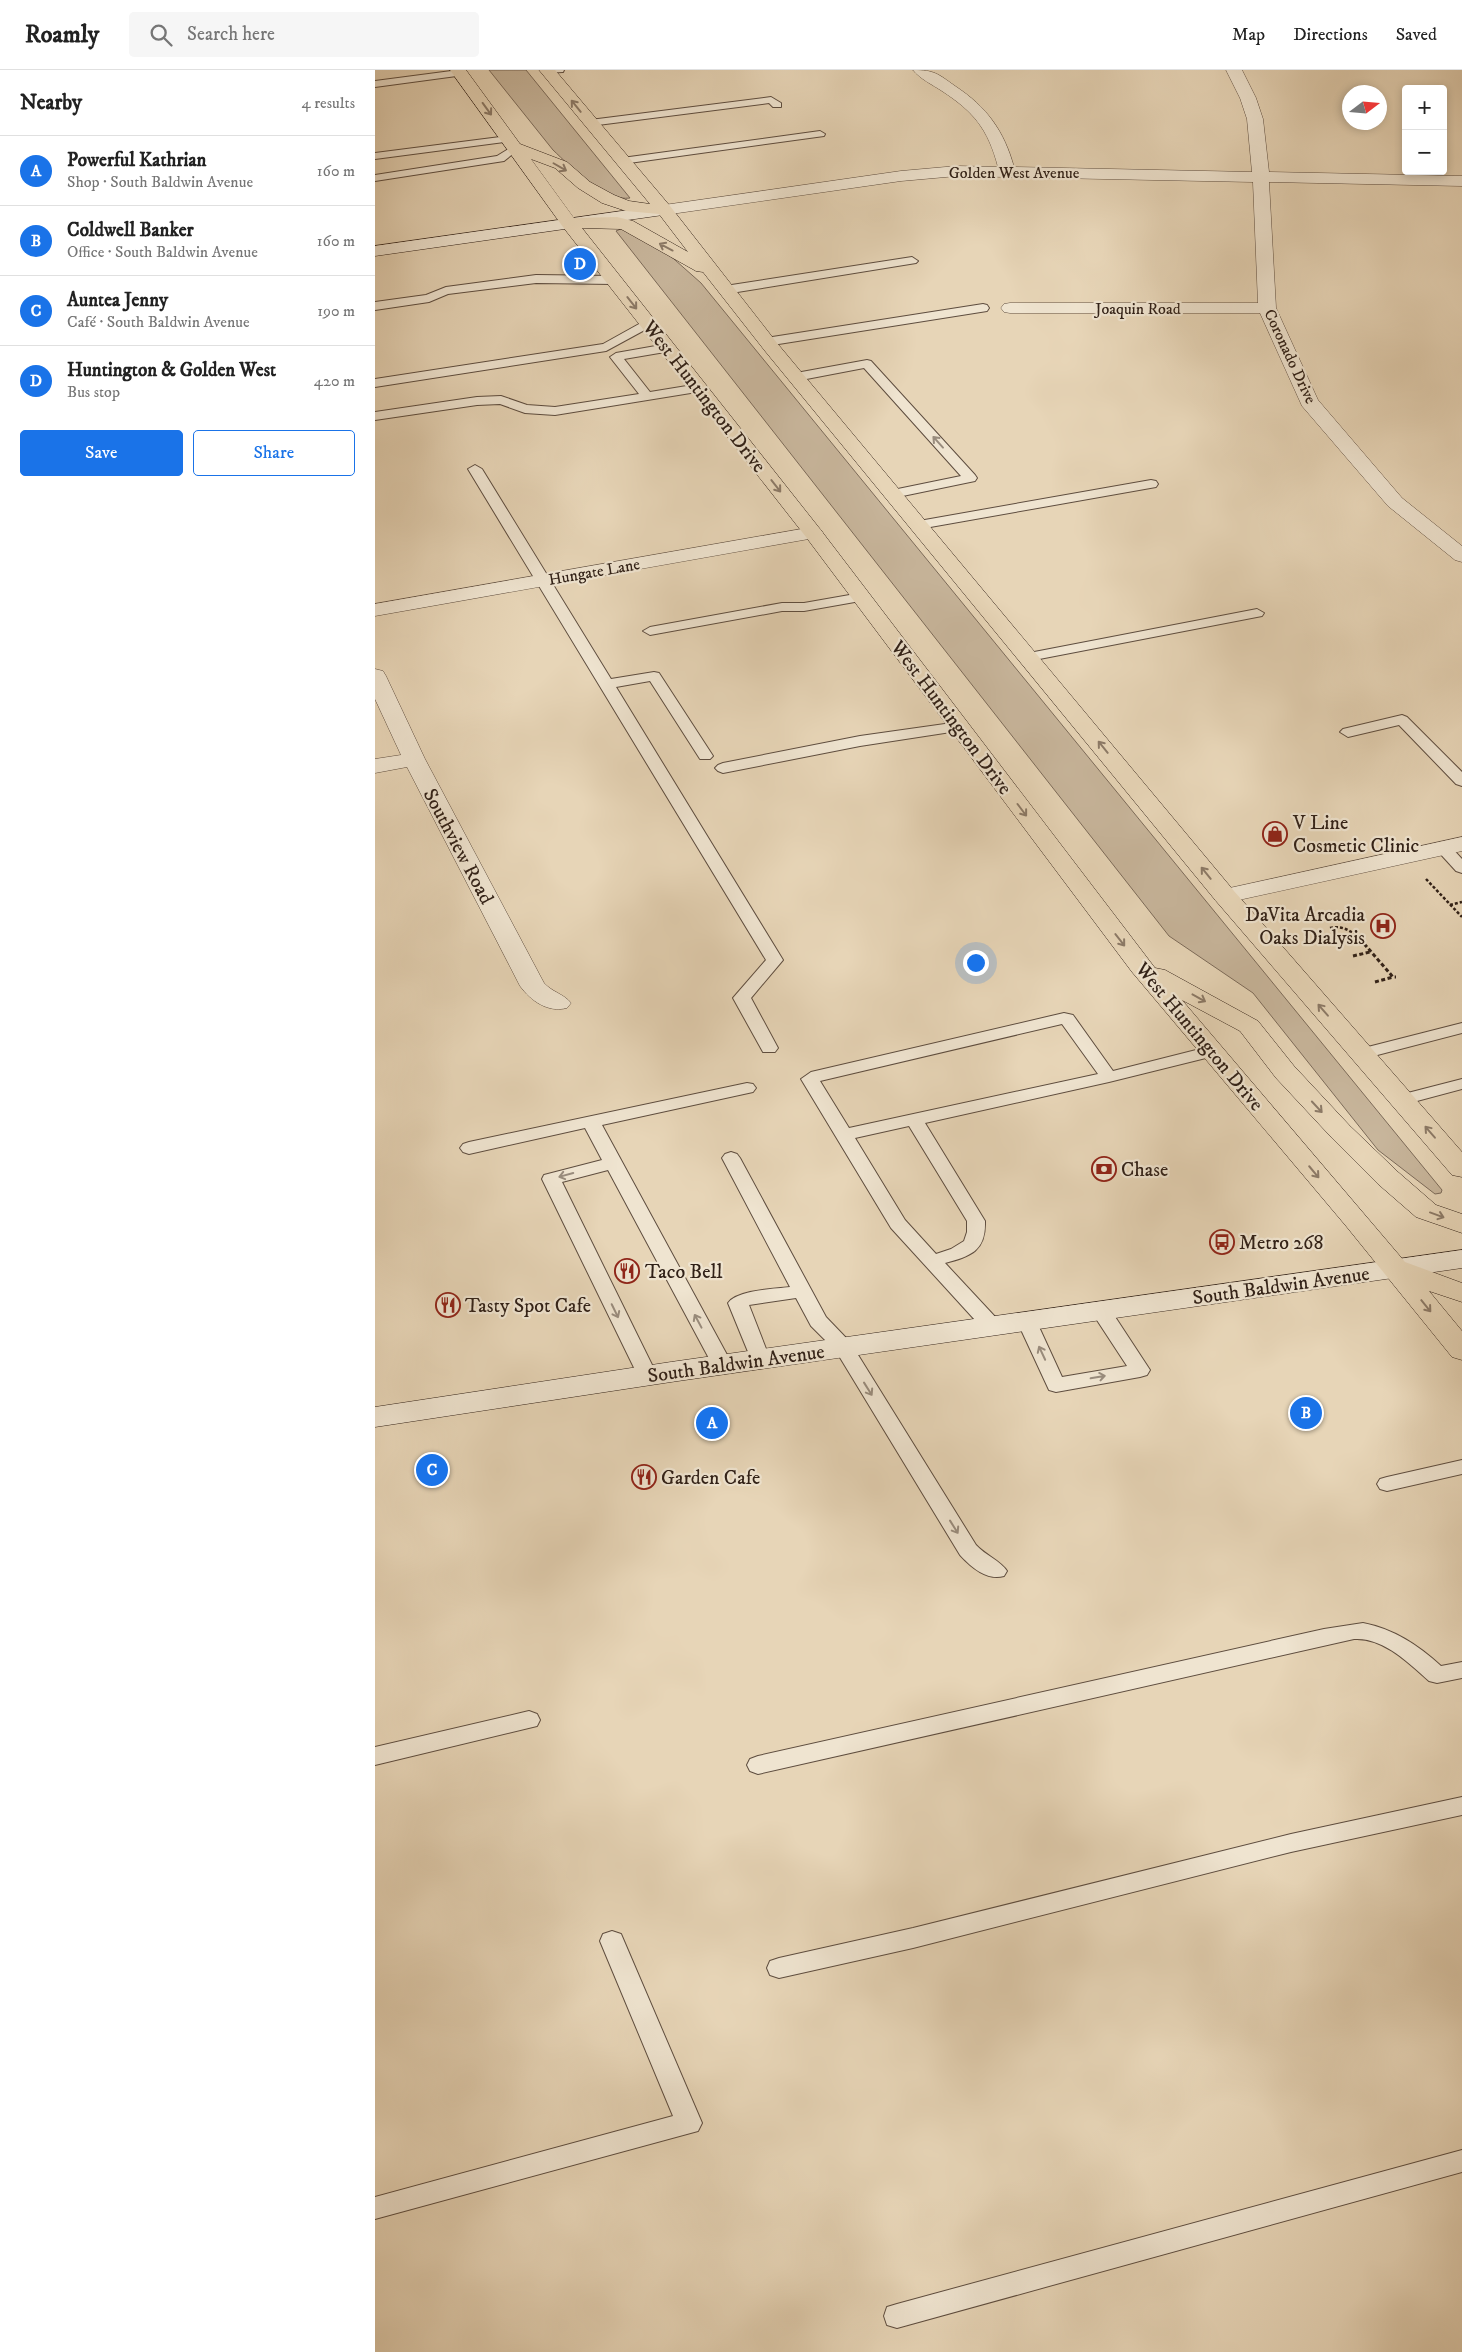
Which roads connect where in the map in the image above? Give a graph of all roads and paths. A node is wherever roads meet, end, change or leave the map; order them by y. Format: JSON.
{"nodes":[{"id":1,"x":551,"y":70,"type":"edge"},
{"id":2,"x":921,"y":70,"type":"edge"},
{"id":3,"x":1233,"y":70,"type":"edge"},
{"id":4,"x":459,"y":72,"type":"edge"},
{"id":5,"x":375,"y":84,"type":"edge"},
{"id":6,"x":777,"y":106,"type":"dead end"},
{"id":7,"x":590,"y":124,"type":"junction"},
{"id":8,"x":820,"y":134,"type":"dead end"},
{"id":9,"x":511,"y":143,"type":"junction"},
{"id":10,"x":375,"y":156,"type":"edge"},
{"id":11,"x":622,"y":161,"type":"junction"},
{"id":12,"x":1007,"y":170,"type":"junction"},
{"id":13,"x":1261,"y":176,"type":"junction"},
{"id":14,"x":375,"y":178,"type":"edge"},
{"id":15,"x":1462,"y":181,"type":"edge"},
{"id":16,"x":664,"y":210,"type":"junction"},
{"id":17,"x":569,"y":223,"type":"junction"},
{"id":18,"x":375,"y":251,"type":"edge"},
{"id":19,"x":912,"y":261,"type":"dead end"},
{"id":20,"x":709,"y":271,"type":"junction"},
{"id":21,"x":614,"y":280,"type":"junction"},
{"id":22,"x":725,"y":290,"type":"junction"},
{"id":23,"x":375,"y":306,"type":"edge"},
{"id":24,"x":983,"y":308,"type":"dead end"},
{"id":25,"x":1010,"y":308,"type":"dead end"},
{"id":26,"x":1267,"y":308,"type":"junction"},
{"id":27,"x":648,"y":323,"type":"junction"},
{"id":28,"x":766,"y":342,"type":"junction"},
{"id":29,"x":667,"y":348,"type":"junction"},
{"id":30,"x":796,"y":377,"type":"junction"},
{"id":31,"x":375,"y":383,"type":"edge"},
{"id":32,"x":699,"y":388,"type":"junction"},
{"id":33,"x":647,"y":396,"type":"junction"},
{"id":34,"x":375,"y":416,"type":"edge"},
{"id":35,"x":475,"y":469,"type":"dead end"},
{"id":36,"x":970,"y":478,"type":"joint"},
{"id":37,"x":1151,"y":484,"type":"dead end"},
{"id":38,"x":893,"y":494,"type":"junction"},
{"id":39,"x":919,"y":525,"type":"junction"},
{"id":40,"x":813,"y":532,"type":"junction"},
{"id":41,"x":1462,"y":556,"type":"edge"},
{"id":42,"x":543,"y":580,"type":"junction"},
{"id":43,"x":861,"y":597,"type":"junction"},
{"id":44,"x":375,"y":610,"type":"edge"},
{"id":45,"x":1257,"y":613,"type":"dead end"},
{"id":46,"x":650,"y":631,"type":"dead end"},
{"id":47,"x":1029,"y":656,"type":"junction"},
{"id":48,"x":375,"y":676,"type":"edge"},
{"id":49,"x":607,"y":684,"type":"junction"},
{"id":50,"x":959,"y":727,"type":"junction"},
{"id":51,"x":1348,"y":732,"type":"dead end"},
{"id":52,"x":705,"y":756,"type":"dead end"},
{"id":53,"x":414,"y":759,"type":"junction"},
{"id":54,"x":375,"y":766,"type":"edge"},
{"id":55,"x":723,"y":768,"type":"dead end"},
{"id":56,"x":1462,"y":781,"type":"edge"},
{"id":57,"x":1453,"y":846,"type":"edge"},
{"id":58,"x":1462,"y":868,"type":"edge"},
{"id":59,"x":1426,"y":879,"type":"dead end"},
{"id":60,"x":1225,"y":896,"type":"junction"},
{"id":61,"x":1462,"y":902,"type":"edge"},
{"id":62,"x":1450,"y":905,"type":"junction"},
{"id":63,"x":1460,"y":913,"type":"edge"},
{"id":64,"x":1462,"y":918,"type":"edge"},
{"id":65,"x":1330,"y":928,"type":"dead end"},
{"id":66,"x":1370,"y":952,"type":"junction"},
{"id":67,"x":1353,"y":956,"type":"dead end"},
{"id":68,"x":1141,"y":967,"type":"junction"},
{"id":69,"x":1375,"y":982,"type":"dead end"},
{"id":70,"x":558,"y":1003,"type":"dead end"},
{"id":71,"x":1462,"y":1028,"type":"edge"},
{"id":72,"x":769,"y":1048,"type":"dead end"},
{"id":73,"x":1212,"y":1051,"type":"junction"},
{"id":74,"x":1362,"y":1054,"type":"junction"},
{"id":75,"x":1109,"y":1077,"type":"junction"},
{"id":76,"x":1462,"y":1084,"type":"edge"},
{"id":77,"x":747,"y":1088,"type":"dead end"},
{"id":78,"x":1402,"y":1100,"type":"junction"},
{"id":79,"x":914,"y":1120,"type":"junction"},
{"id":80,"x":591,"y":1122,"type":"junction"},
{"id":81,"x":844,"y":1136,"type":"junction"},
{"id":82,"x":469,"y":1148,"type":"dead end"},
{"id":83,"x":731,"y":1158,"type":"dead end"},
{"id":84,"x":613,"y":1163,"type":"junction"},
{"id":85,"x":1462,"y":1169,"type":"edge"},
{"id":86,"x":1462,"y":1224,"type":"edge"},
{"id":87,"x":1462,"y":1259,"type":"edge"},
{"id":88,"x":932,"y":1261,"type":"junction"},
{"id":89,"x":1395,"y":1268,"type":"junction"},
{"id":90,"x":802,"y":1291,"type":"junction"},
{"id":91,"x":1462,"y":1292,"type":"edge"},
{"id":92,"x":1100,"y":1311,"type":"junction"},
{"id":93,"x":1027,"y":1321,"type":"junction"},
{"id":94,"x":992,"y":1326,"type":"junction"},
{"id":95,"x":843,"y":1347,"type":"junction"},
{"id":96,"x":1462,"y":1350,"type":"edge"},
{"id":97,"x":760,"y":1359,"type":"junction"},
{"id":98,"x":722,"y":1364,"type":"junction"},
{"id":99,"x":647,"y":1376,"type":"junction"},
{"id":100,"x":375,"y":1417,"type":"edge"},
{"id":101,"x":1462,"y":1466,"type":"edge"},
{"id":102,"x":1387,"y":1484,"type":"dead end"},
{"id":103,"x":996,"y":1572,"type":"dead end"},
{"id":104,"x":1462,"y":1670,"type":"edge"},
{"id":105,"x":529,"y":1720,"type":"dead end"},
{"id":106,"x":375,"y":1756,"type":"edge"},
{"id":107,"x":758,"y":1766,"type":"dead end"},
{"id":108,"x":1462,"y":1806,"type":"edge"},
{"id":109,"x":612,"y":1941,"type":"dead end"},
{"id":110,"x":779,"y":1968,"type":"dead end"},
{"id":111,"x":1462,"y":2161,"type":"edge"},
{"id":112,"x":375,"y":2208,"type":"edge"},
{"id":113,"x":897,"y":2316,"type":"dead end"}],
"edges":[{"from":7,"to":1,"type":"main road","one_way":true},
{"from":2,"to":12,"type":"street"},
{"from":3,"to":13,"type":"street","name":"Coronado Drive"},
{"from":4,"to":5,"type":"lane"},
{"from":4,"to":9,"type":"main road","name":"West Huntington Drive","one_way":true},
{"from":6,"to":7,"type":"lane"},
{"from":7,"to":11,"type":"main road"},
{"from":8,"to":11,"type":"lane"},
{"from":9,"to":10,"type":"lane"},
{"from":9,"to":14,"type":"lane"},
{"from":9,"to":16,"type":"main road","one_way":true},
{"from":9,"to":17,"type":"main road","name":"West Huntington Drive"},
{"from":11,"to":16,"type":"main road"},
{"from":12,"to":13,"type":"street","name":"Golden West Avenue"},
{"from":12,"to":16,"type":"street","name":"Golden West Avenue"},
{"from":13,"to":15,"type":"street","name":"Golden West Avenue"},
{"from":13,"to":26,"type":"street","name":"Coronado Drive"},
{"from":16,"to":17,"type":"street","name":"Golden West Avenue"},
{"from":16,"to":20,"type":"main road"},
{"from":17,"to":18,"type":"street","name":"Golden West Avenue"},
{"from":20,"to":17,"type":"main road","one_way":true},
{"from":17,"to":21,"type":"main road","name":"West Huntington Drive"},
{"from":19,"to":22,"type":"lane"},
{"from":20,"to":22,"type":"main road"},
{"from":21,"to":23,"type":"lane"},
{"from":21,"to":27,"type":"main road","name":"West Huntington Drive","one_way":true},
{"from":22,"to":28,"type":"main road"},
{"from":24,"to":28,"type":"lane"},
{"from":25,"to":26,"type":"street","name":"Joaquin Road"},
{"from":26,"to":41,"type":"street","name":"Coronado Drive"},
{"from":27,"to":29,"type":"main road","name":"West Huntington Drive"},
{"from":27,"to":31,"type":"lane"},
{"from":28,"to":30,"type":"main road"},
{"from":29,"to":32,"type":"main road","name":"West Huntington Drive"},
{"from":29,"to":33,"type":"lane"},
{"from":36,"to":30,"type":"lane","one_way":true},
{"from":30,"to":38,"type":"main road"},
{"from":32,"to":33,"type":"lane"},
{"from":32,"to":40,"type":"main road","name":"West Huntington Drive","one_way":true},
{"from":33,"to":34,"type":"lane"},
{"from":35,"to":42,"type":"lane"},
{"from":36,"to":38,"type":"lane"},
{"from":37,"to":39,"type":"lane"},
{"from":38,"to":39,"type":"main road"},
{"from":39,"to":47,"type":"main road"},
{"from":40,"to":42,"type":"street","name":"Hungate Lane"},
{"from":40,"to":43,"type":"main road","name":"West Huntington Drive"},
{"from":42,"to":44,"type":"street","name":"Hungate Lane"},
{"from":42,"to":49,"type":"lane"},
{"from":43,"to":46,"type":"lane"},
{"from":43,"to":50,"type":"main road","name":"West Huntington Drive"},
{"from":45,"to":47,"type":"lane"},
{"from":60,"to":47,"type":"main road","one_way":true},
{"from":48,"to":53,"type":"street","name":"Southview Road"},
{"from":49,"to":52,"type":"lane"},
{"from":49,"to":72,"type":"lane"},
{"from":50,"to":55,"type":"lane"},
{"from":50,"to":68,"type":"main road","name":"West Huntington Drive","one_way":true},
{"from":51,"to":56,"type":"lane"},
{"from":53,"to":54,"type":"street"},
{"from":53,"to":70,"type":"street","name":"Southview Road"},
{"from":57,"to":58,"type":"lane"},
{"from":57,"to":60,"type":"street"},
{"from":59,"to":62,"type":"path"},
{"from":74,"to":60,"type":"main road","one_way":true},
{"from":61,"to":62,"type":"path"},
{"from":62,"to":63,"type":"path"},
{"from":63,"to":64,"type":"path"},
{"from":65,"to":66,"type":"path"},
{"from":66,"to":67,"type":"path"},
{"from":66,"to":69,"type":"path"},
{"from":68,"to":73,"type":"main road","name":"West Huntington Drive"},
{"from":68,"to":86,"type":"main road","one_way":true},
{"from":71,"to":74,"type":"lane"},
{"from":73,"to":75,"type":"lane"},
{"from":73,"to":89,"type":"main road","name":"West Huntington Drive","one_way":true},
{"from":74,"to":78,"type":"main road"},
{"from":75,"to":79,"type":"lane"},
{"from":75,"to":81,"type":"lane"},
{"from":76,"to":78,"type":"lane"},
{"from":77,"to":80,"type":"lane"},
{"from":85,"to":78,"type":"main road","one_way":true},
{"from":79,"to":81,"type":"lane"},
{"from":79,"to":88,"type":"lane"},
{"from":80,"to":82,"type":"lane"},
{"from":80,"to":84,"type":"lane"},
{"from":81,"to":88,"type":"lane"},
{"from":83,"to":90,"type":"lane"},
{"from":98,"to":84,"type":"lane","one_way":true},
{"from":84,"to":99,"type":"lane","one_way":true},
{"from":87,"to":89,"type":"street","name":"South Baldwin Avenue"},
{"from":88,"to":94,"type":"lane"},
{"from":89,"to":91,"type":"main road"},
{"from":89,"to":92,"type":"street","name":"South Baldwin Avenue"},
{"from":89,"to":96,"type":"main road","name":"West Huntington Drive","one_way":true},
{"from":90,"to":95,"type":"lane"},
{"from":90,"to":97,"type":"lane"},
{"from":92,"to":93,"type":"street","name":"South Baldwin Avenue"},
{"from":92,"to":93,"type":"lane"},
{"from":93,"to":94,"type":"street","name":"South Baldwin Avenue"},
{"from":94,"to":95,"type":"street","name":"South Baldwin Avenue"},
{"from":95,"to":97,"type":"street","name":"South Baldwin Avenue"},
{"from":95,"to":103,"type":"lane","one_way":true},
{"from":97,"to":98,"type":"street","name":"South Baldwin Avenue"},
{"from":98,"to":99,"type":"street","name":"South Baldwin Avenue"},
{"from":99,"to":100,"type":"street","name":"South Baldwin Avenue"},
{"from":101,"to":102,"type":"lane"},
{"from":104,"to":107,"type":"lane"},
{"from":105,"to":106,"type":"lane"},
{"from":108,"to":110,"type":"lane"},
{"from":109,"to":112,"type":"lane"},
{"from":111,"to":113,"type":"lane"}]}
